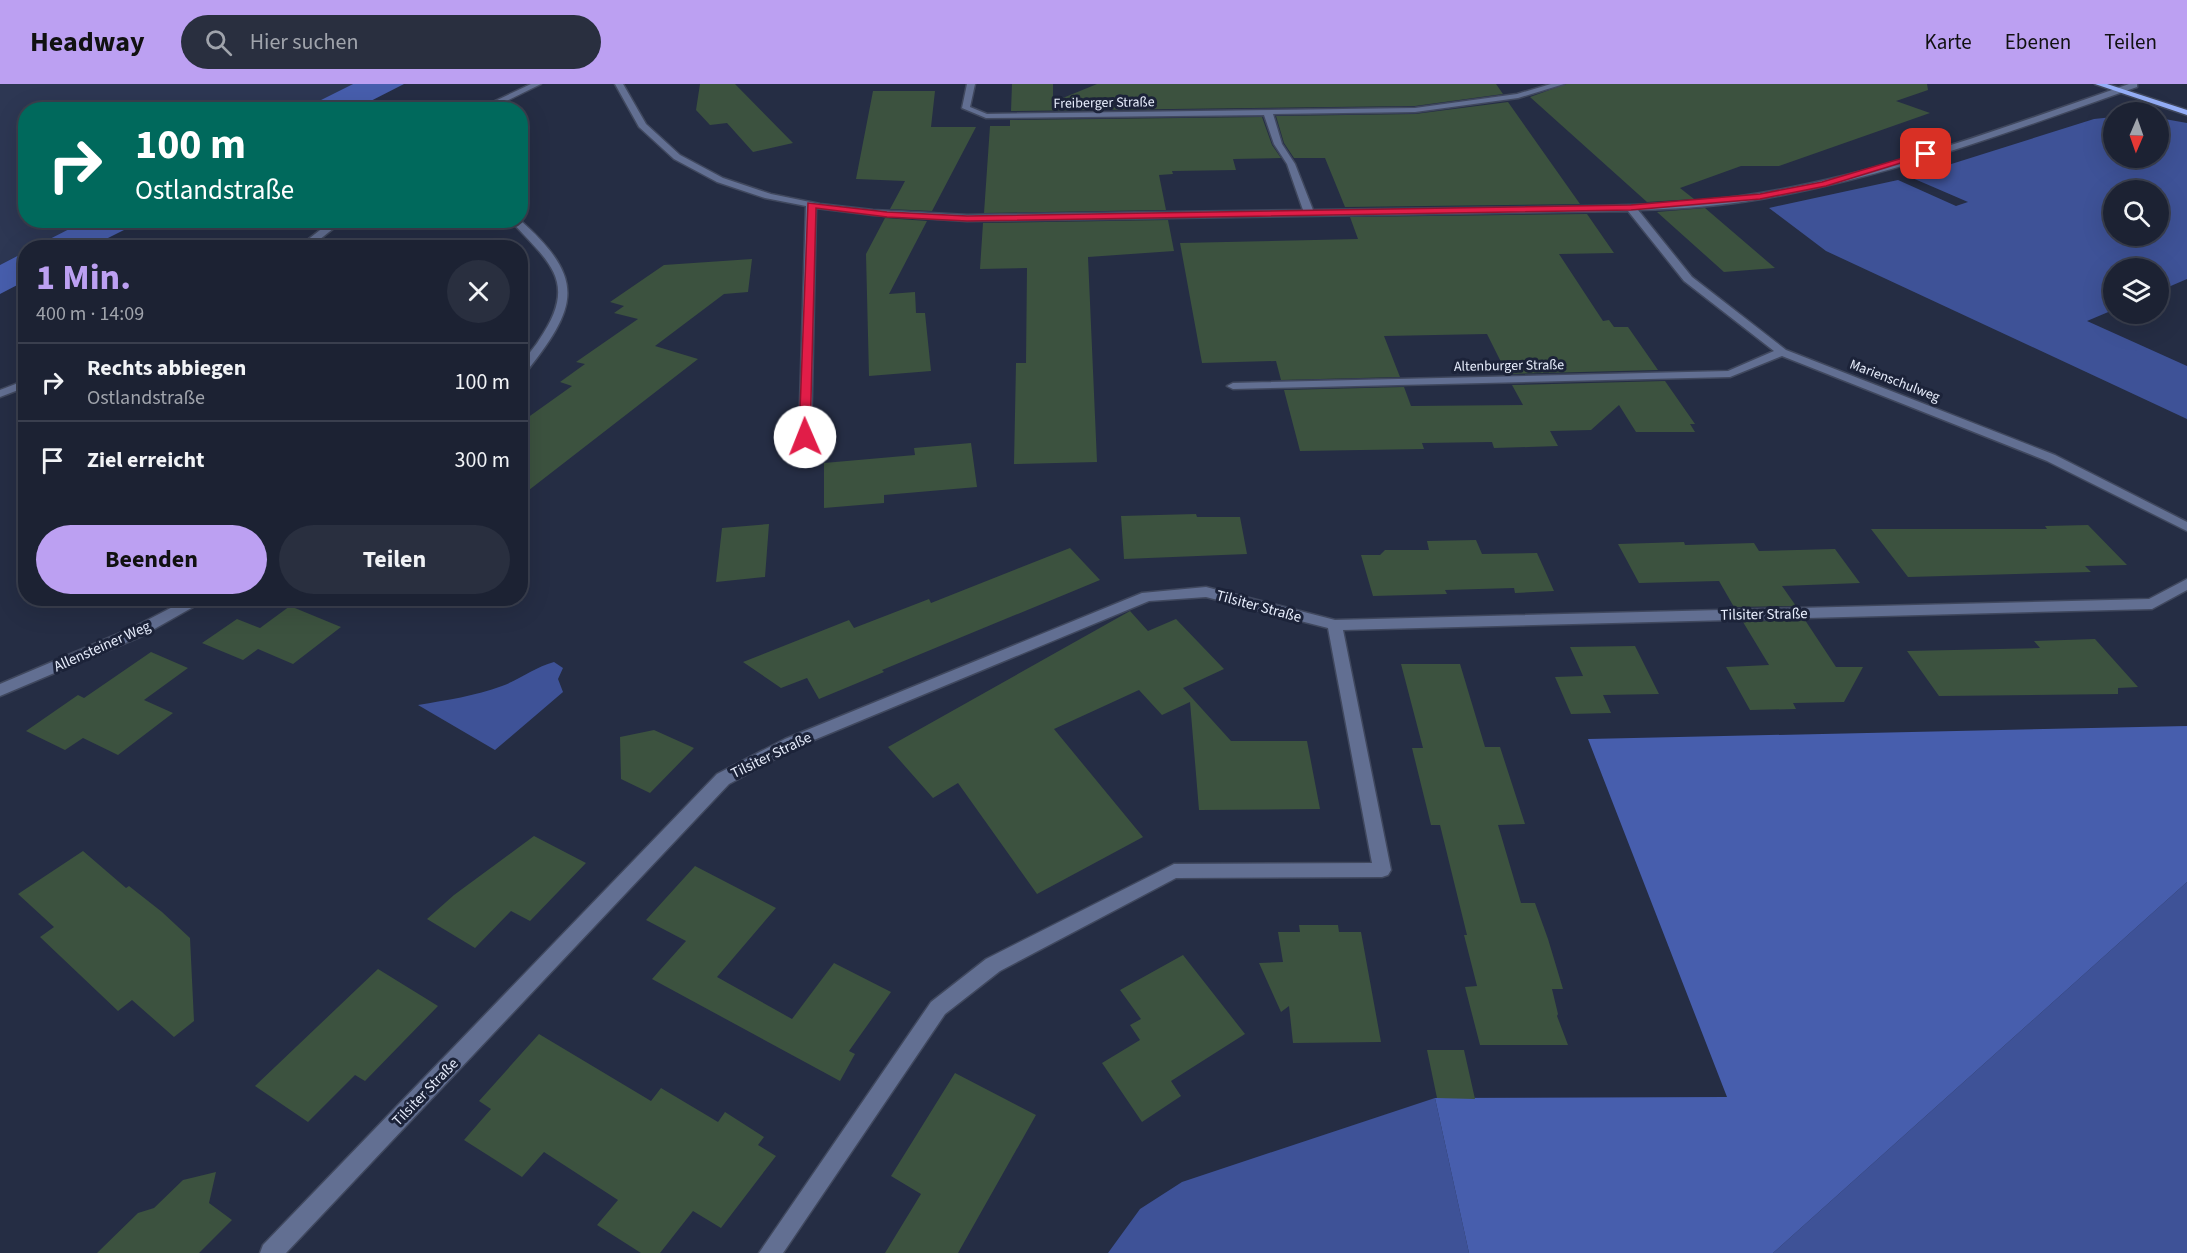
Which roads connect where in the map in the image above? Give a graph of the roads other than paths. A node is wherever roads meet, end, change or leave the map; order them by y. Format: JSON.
{"nodes":[{"id":1,"x":537,"y":84,"type":"edge"},
{"id":2,"x":619,"y":84,"type":"edge"},
{"id":3,"x":971,"y":84,"type":"edge"},
{"id":4,"x":1560,"y":84,"type":"edge"},
{"id":5,"x":2098,"y":84,"type":"edge"},
{"id":6,"x":2133,"y":84,"type":"edge"},
{"id":7,"x":2118,"y":91,"type":"junction"},
{"id":8,"x":2155,"y":92,"type":"dead end"},
{"id":9,"x":498,"y":102,"type":"edge"},
{"id":10,"x":1268,"y":113,"type":"junction"},
{"id":11,"x":2187,"y":113,"type":"edge"},
{"id":12,"x":812,"y":205,"type":"junction"},
{"id":13,"x":1631,"y":208,"type":"junction"},
{"id":14,"x":1309,"y":213,"type":"junction"},
{"id":15,"x":329,"y":228,"type":"edge"},
{"id":16,"x":523,"y":228,"type":"edge"},
{"id":17,"x":313,"y":240,"type":"edge"},
{"id":18,"x":1782,"y":352,"type":"junction"},
{"id":19,"x":528,"y":363,"type":"edge"},
{"id":20,"x":18,"y":386,"type":"edge"},
{"id":21,"x":1233,"y":386,"type":"dead end"},
{"id":22,"x":0,"y":394,"type":"edge"},
{"id":23,"x":805,"y":437,"type":"dead end"},
{"id":24,"x":2187,"y":527,"type":"edge"},
{"id":25,"x":2187,"y":584,"type":"edge"},
{"id":26,"x":187,"y":606,"type":"edge"},
{"id":27,"x":1335,"y":625,"type":"junction"},
{"id":28,"x":0,"y":690,"type":"edge"},
{"id":29,"x":271,"y":1253,"type":"edge"},
{"id":30,"x":770,"y":1253,"type":"edge"}],
"edges":[{"from":1,"to":9,"type":"street"},
{"from":2,"to":12,"type":"street"},
{"from":3,"to":10,"type":"street","name":"Freiberger Straße"},
{"from":4,"to":10,"type":"street","name":"Freiberger Straße"},
{"from":5,"to":7,"type":"main road"},
{"from":6,"to":7,"type":"street"},
{"from":6,"to":8,"type":"main road"},
{"from":7,"to":11,"type":"main road"},
{"from":7,"to":13,"type":"street"},
{"from":10,"to":14,"type":"street"},
{"from":12,"to":14,"type":"street"},
{"from":12,"to":23,"type":"street"},
{"from":13,"to":14,"type":"street"},
{"from":13,"to":18,"type":"street","name":"Marienschulweg"},
{"from":15,"to":17,"type":"street"},
{"from":16,"to":19,"type":"street"},
{"from":18,"to":21,"type":"street","name":"Altenburger Straße"},
{"from":18,"to":24,"type":"street","name":"Marienschulweg"},
{"from":20,"to":22,"type":"street"},
{"from":25,"to":27,"type":"street","name":"Tilsiter Straße"},
{"from":26,"to":28,"type":"street","name":"Allensteiner Weg"},
{"from":27,"to":29,"type":"street","name":"Tilsiter Straße"},
{"from":27,"to":30,"type":"street"}]}
